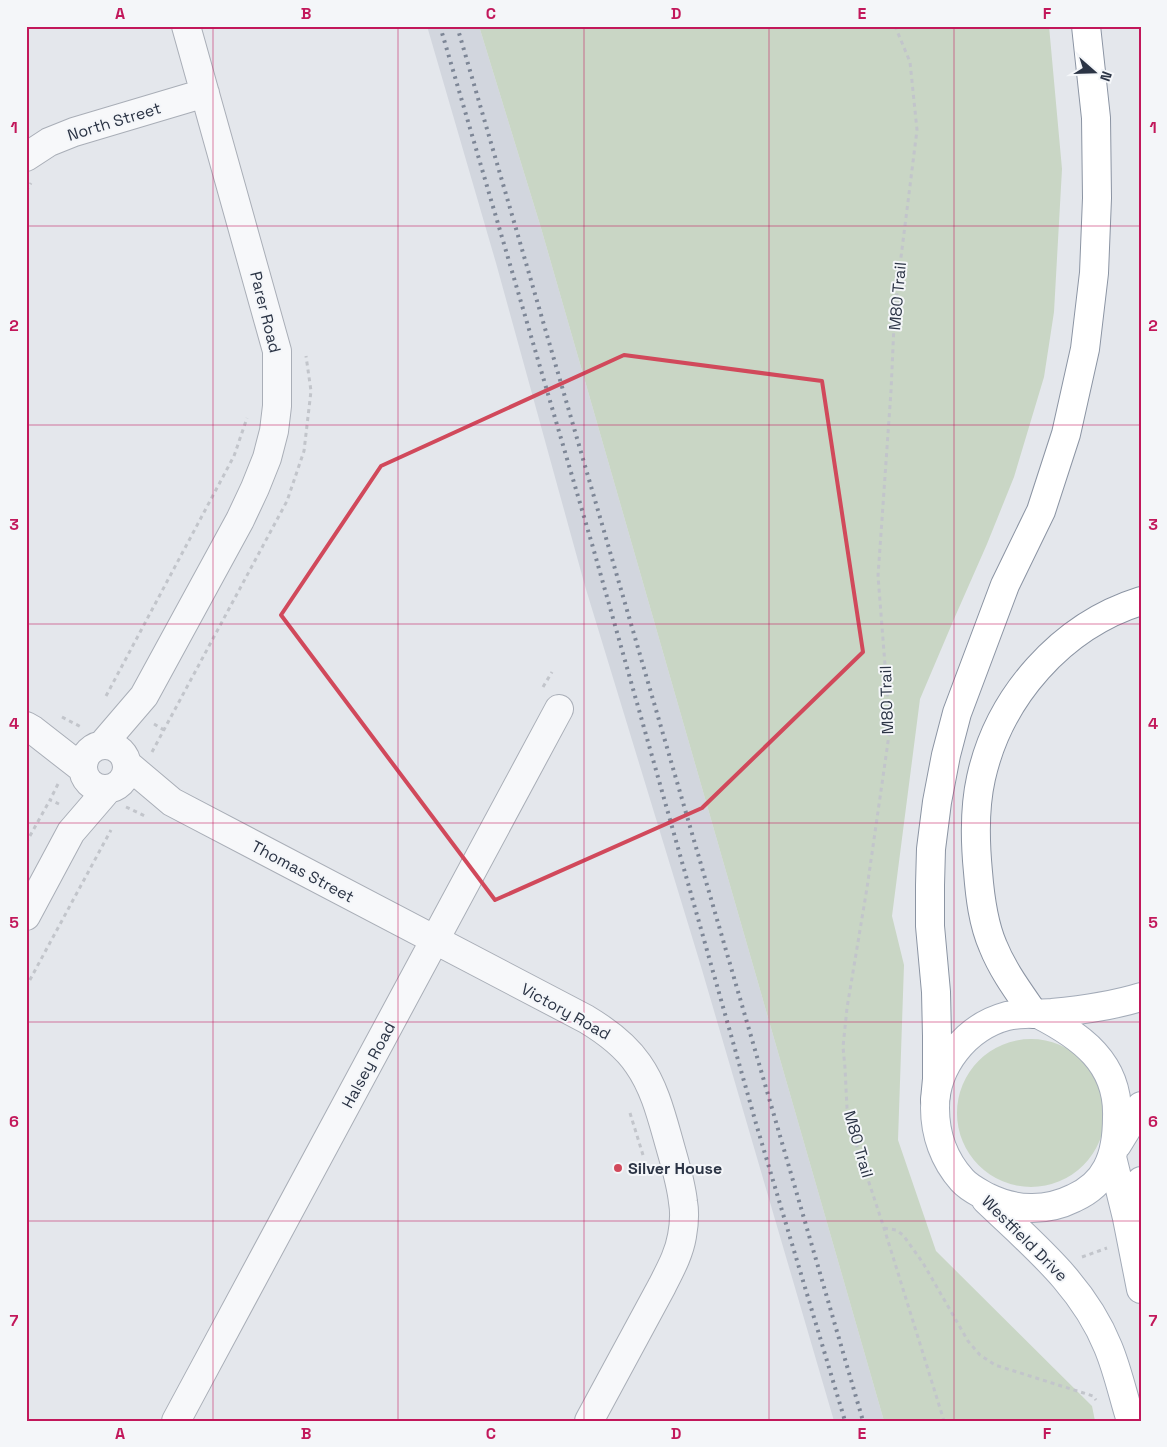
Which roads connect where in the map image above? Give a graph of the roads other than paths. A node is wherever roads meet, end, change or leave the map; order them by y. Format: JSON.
{"nodes":[{"id":1,"x":186,"y":26,"type":"edge"},
{"id":2,"x":1086,"y":26,"type":"edge"},
{"id":3,"x":205,"y":93,"type":"junction"},
{"id":4,"x":26,"y":157,"type":"edge"},
{"id":5,"x":1141,"y":602,"type":"edge"},
{"id":6,"x":559,"y":709,"type":"dead end"},
{"id":7,"x":30,"y":728,"type":"edge"},
{"id":8,"x":105,"y":767,"type":"junction"},
{"id":9,"x":26,"y":916,"type":"edge"},
{"id":10,"x":435,"y":940,"type":"junction"},
{"id":11,"x":1141,"y":997,"type":"edge"},
{"id":12,"x":1036,"y":1014,"type":"junction"},
{"id":13,"x":935,"y":1100,"type":"junction"},
{"id":14,"x":1141,"y":1106,"type":"edge"},
{"id":15,"x":1113,"y":1155,"type":"junction"},
{"id":16,"x":1141,"y":1181,"type":"edge"},
{"id":17,"x":978,"y":1192,"type":"junction"},
{"id":18,"x":1130,"y":1233,"type":"junction"},
{"id":19,"x":1141,"y":1289,"type":"edge"},
{"id":20,"x":176,"y":1421,"type":"edge"},
{"id":21,"x":589,"y":1421,"type":"edge"},
{"id":22,"x":1131,"y":1421,"type":"edge"}],
"edges":[{"from":1,"to":3,"type":"street","name":"Parer Road"},
{"from":2,"to":13,"type":"main road"},
{"from":3,"to":4,"type":"street","name":"North Street"},
{"from":3,"to":8,"type":"street","name":"Parer Road"},
{"from":5,"to":12,"type":"main road"},
{"from":6,"to":10,"type":"street","name":"Halsey Road"},
{"from":7,"to":8,"type":"street","name":"Thomas Street"},
{"from":8,"to":9,"type":"street","name":"Parer Road"},
{"from":8,"to":10,"type":"street","name":"Thomas Street"},
{"from":10,"to":20,"type":"street","name":"Halsey Road"},
{"from":10,"to":21,"type":"street","name":"Victory Road"},
{"from":11,"to":12,"type":"main road"},
{"from":12,"to":13,"type":"main road"},
{"from":12,"to":15,"type":"main road"},
{"from":13,"to":17,"type":"main road"},
{"from":14,"to":15,"type":"main road"},
{"from":15,"to":17,"type":"main road"},
{"from":15,"to":18,"type":"main road"},
{"from":16,"to":18,"type":"main road"},
{"from":17,"to":22,"type":"main road","name":"Westfield Drive"},
{"from":18,"to":19,"type":"main road"}]}
